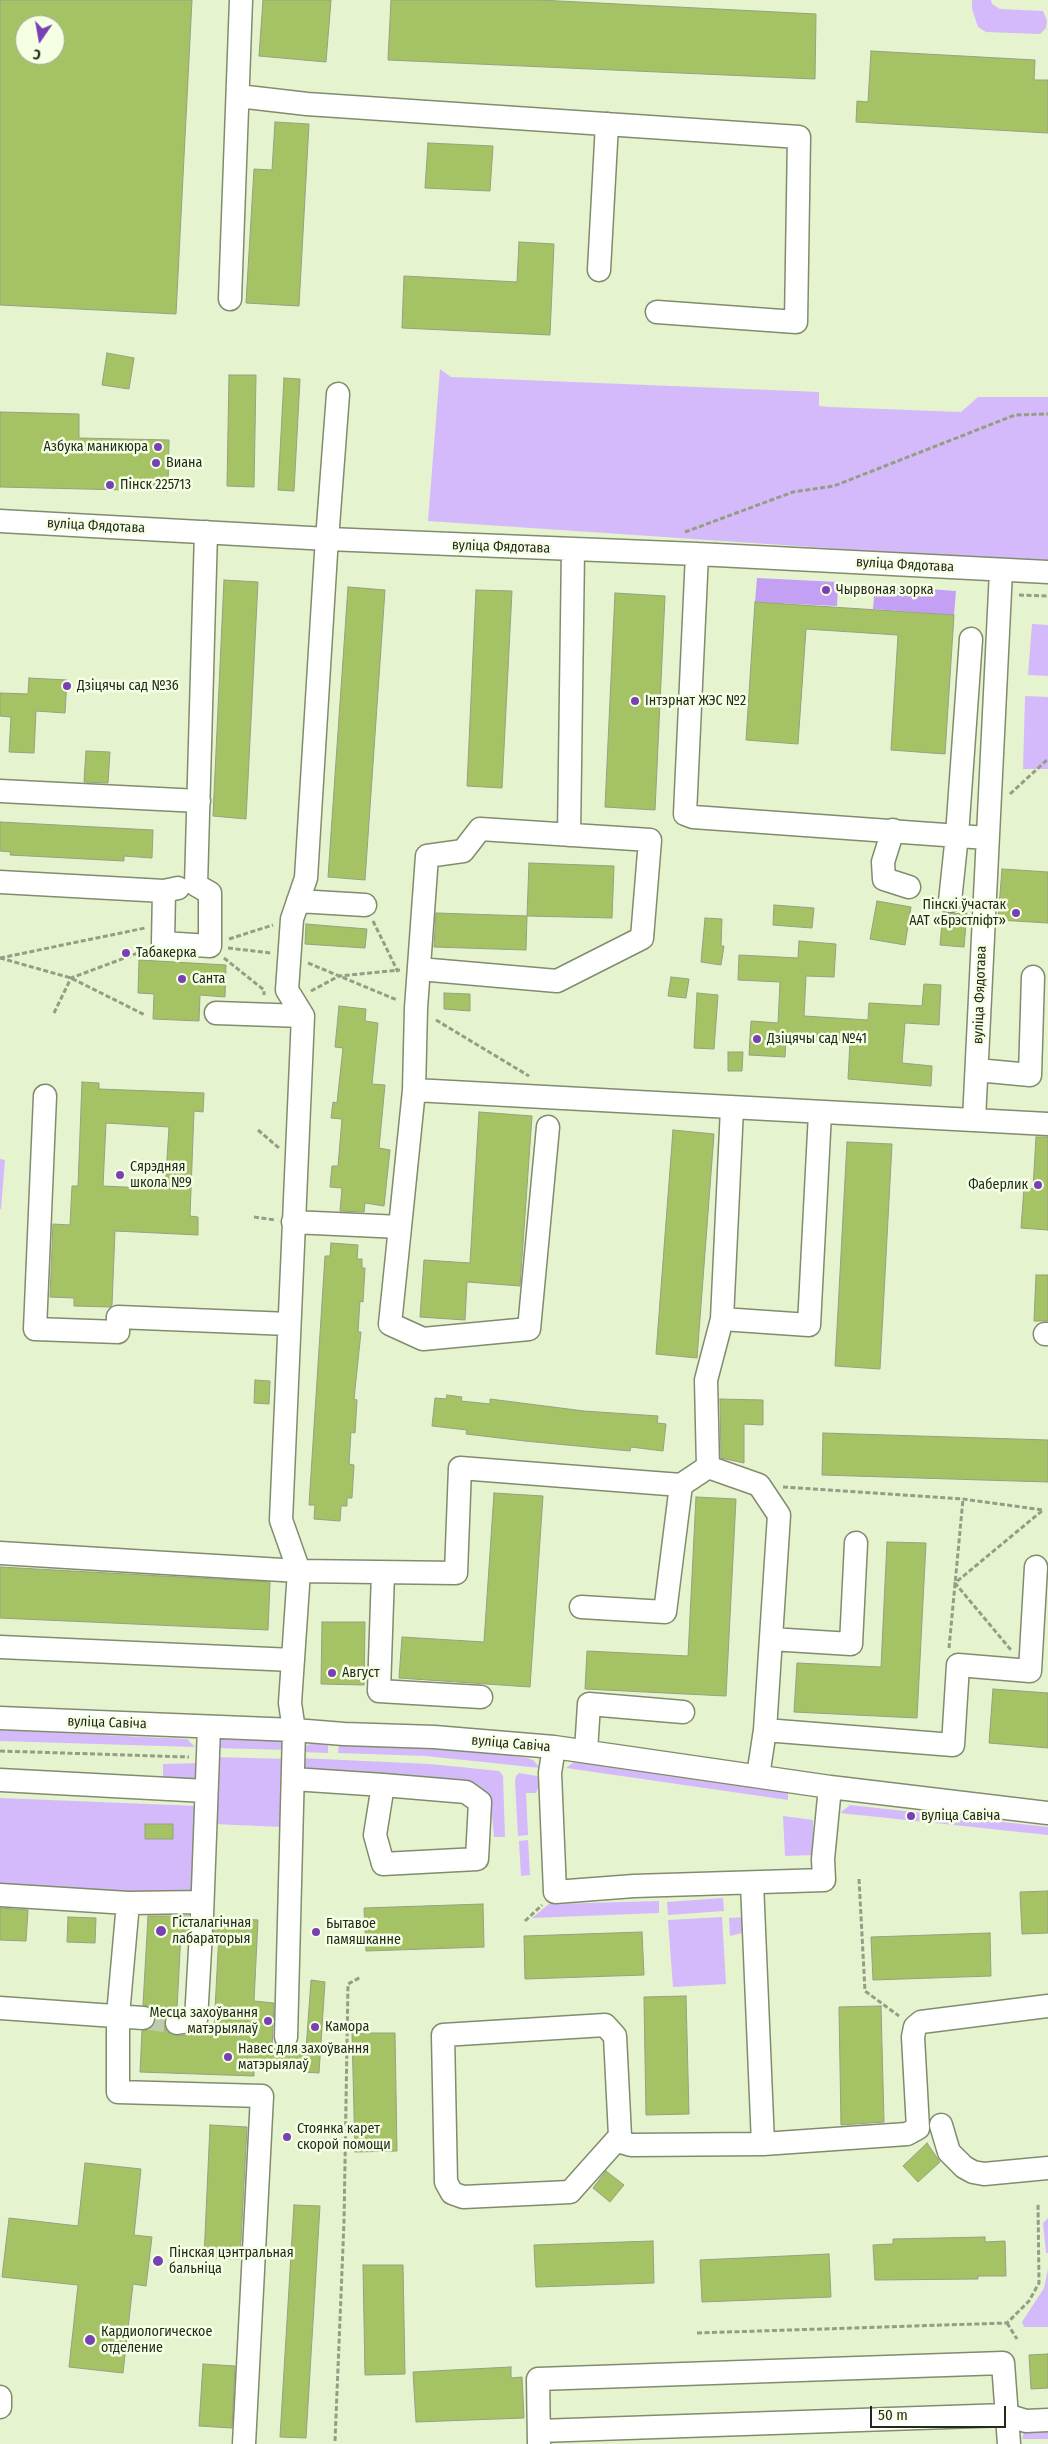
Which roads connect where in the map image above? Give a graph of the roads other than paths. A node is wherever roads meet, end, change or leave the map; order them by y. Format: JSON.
{"nodes":[{"id":1,"x":241,"y":0,"type":"edge"},
{"id":2,"x":238,"y":96,"type":"junction"},
{"id":3,"x":607,"y":124,"type":"junction"},
{"id":4,"x":600,"y":270,"type":"dead end"},
{"id":5,"x":230,"y":299,"type":"dead end"},
{"id":6,"x":657,"y":312,"type":"dead end"},
{"id":7,"x":338,"y":394,"type":"dead end"},
{"id":8,"x":0,"y":521,"type":"edge"},
{"id":9,"x":206,"y":532,"type":"junction"},
{"id":10,"x":328,"y":540,"type":"junction"},
{"id":11,"x":573,"y":550,"type":"junction"},
{"id":12,"x":697,"y":554,"type":"junction"},
{"id":13,"x":1002,"y":571,"type":"junction"},
{"id":14,"x":1048,"y":572,"type":"edge"},
{"id":15,"x":971,"y":639,"type":"dead end"},
{"id":16,"x":0,"y":791,"type":"edge"},
{"id":17,"x":199,"y":801,"type":"junction"},
{"id":18,"x":988,"y":827,"type":"junction"},
{"id":19,"x":893,"y":830,"type":"junction"},
{"id":20,"x":569,"y":835,"type":"junction"},
{"id":21,"x":957,"y":835,"type":"junction"},
{"id":22,"x":0,"y":882,"type":"edge"},
{"id":23,"x":196,"y":885,"type":"junction"},
{"id":24,"x":908,"y":887,"type":"dead end"},
{"id":25,"x":164,"y":891,"type":"junction"},
{"id":26,"x":950,"y":901,"type":"dead end"},
{"id":27,"x":365,"y":905,"type":"road end"},
{"id":28,"x":295,"y":910,"type":"junction"},
{"id":29,"x":406,"y":972,"type":"junction"},
{"id":30,"x":1033,"y":977,"type":"dead end"},
{"id":31,"x":216,"y":1013,"type":"dead end"},
{"id":32,"x":303,"y":1016,"type":"junction"},
{"id":33,"x":977,"y":1070,"type":"junction"},
{"id":34,"x":414,"y":1090,"type":"junction"},
{"id":35,"x":45,"y":1096,"type":"dead end"},
{"id":36,"x":732,"y":1108,"type":"junction"},
{"id":37,"x":820,"y":1113,"type":"junction"},
{"id":38,"x":974,"y":1120,"type":"junction"},
{"id":39,"x":1048,"y":1124,"type":"edge"},
{"id":40,"x":548,"y":1127,"type":"dead end"},
{"id":41,"x":293,"y":1222,"type":"junction"},
{"id":42,"x":400,"y":1227,"type":"junction"},
{"id":43,"x":722,"y":1319,"type":"junction"},
{"id":44,"x":289,"y":1324,"type":"junction"},
{"id":45,"x":708,"y":1467,"type":"junction"},
{"id":46,"x":681,"y":1485,"type":"junction"},
{"id":47,"x":856,"y":1543,"type":"dead end"},
{"id":48,"x":0,"y":1553,"type":"edge"},
{"id":49,"x":1036,"y":1567,"type":"dead end"},
{"id":50,"x":299,"y":1571,"type":"junction"},
{"id":51,"x":383,"y":1573,"type":"junction"},
{"id":52,"x":581,"y":1607,"type":"dead end"},
{"id":53,"x":771,"y":1639,"type":"junction"},
{"id":54,"x":0,"y":1647,"type":"edge"},
{"id":55,"x":293,"y":1660,"type":"junction"},
{"id":56,"x":481,"y":1698,"type":"dead end"},
{"id":57,"x":683,"y":1712,"type":"dead end"},
{"id":58,"x":0,"y":1718,"type":"edge"},
{"id":59,"x":208,"y":1727,"type":"junction"},
{"id":60,"x":294,"y":1730,"type":"junction"},
{"id":61,"x":765,"y":1730,"type":"junction"},
{"id":62,"x":554,"y":1747,"type":"junction"},
{"id":63,"x":586,"y":1751,"type":"junction"},
{"id":64,"x":758,"y":1776,"type":"junction"},
{"id":65,"x":293,"y":1779,"type":"junction"},
{"id":66,"x":0,"y":1780,"type":"edge"},
{"id":67,"x":383,"y":1785,"type":"junction"},
{"id":68,"x":830,"y":1787,"type":"junction"},
{"id":69,"x":206,"y":1791,"type":"junction"},
{"id":70,"x":1048,"y":1813,"type":"edge"},
{"id":71,"x":752,"y":1882,"type":"junction"},
{"id":72,"x":0,"y":1895,"type":"edge"},
{"id":73,"x":128,"y":1903,"type":"junction"},
{"id":74,"x":201,"y":1917,"type":"junction"},
{"id":75,"x":1048,"y":2006,"type":"edge"},
{"id":76,"x":0,"y":2008,"type":"edge"},
{"id":77,"x":118,"y":2016,"type":"junction"},
{"id":78,"x":143,"y":2018,"type":"tunnel mouth"},
{"id":79,"x":176,"y":2023,"type":"tunnel mouth"},
{"id":80,"x":286,"y":2037,"type":"dead end"},
{"id":81,"x":941,"y":2125,"type":"dead end"},
{"id":82,"x":620,"y":2136,"type":"junction"},
{"id":83,"x":764,"y":2144,"type":"junction"},
{"id":84,"x":1048,"y":2168,"type":"edge"},
{"id":85,"x":0,"y":2397,"type":"edge"},
{"id":86,"x":0,"y":2407,"type":"edge"},
{"id":87,"x":1006,"y":2415,"type":"junction"},
{"id":88,"x":1048,"y":2420,"type":"edge"},
{"id":89,"x":539,"y":2438,"type":"edge"},
{"id":90,"x":244,"y":2444,"type":"edge"},
{"id":91,"x":1008,"y":2444,"type":"edge"}],
"edges":[{"from":1,"to":2,"type":"street"},
{"from":2,"to":3,"type":"street"},
{"from":2,"to":5,"type":"street"},
{"from":3,"to":4,"type":"street"},
{"from":3,"to":6,"type":"street"},
{"from":7,"to":10,"type":"street"},
{"from":8,"to":9,"type":"street","name":"вуліца Фядотава"},
{"from":9,"to":10,"type":"street","name":"вуліца Фядотава"},
{"from":9,"to":17,"type":"street"},
{"from":10,"to":11,"type":"street","name":"вуліца Фядотава"},
{"from":10,"to":28,"type":"street"},
{"from":11,"to":12,"type":"street","name":"вуліца Фядотава"},
{"from":11,"to":20,"type":"street"},
{"from":12,"to":13,"type":"street","name":"вуліца Фядотава"},
{"from":12,"to":19,"type":"street"},
{"from":13,"to":14,"type":"street","name":"вуліца Фядотава"},
{"from":13,"to":18,"type":"street","name":"вуліца Фядотава"},
{"from":15,"to":21,"type":"street"},
{"from":16,"to":17,"type":"street"},
{"from":17,"to":23,"type":"street"},
{"from":18,"to":21,"type":"street"},
{"from":18,"to":33,"type":"street","name":"вуліца Фядотава"},
{"from":19,"to":21,"type":"street"},
{"from":19,"to":24,"type":"street"},
{"from":20,"to":29,"type":"street"},
{"from":20,"to":29,"type":"street"},
{"from":21,"to":26,"type":"street"},
{"from":22,"to":25,"type":"street"},
{"from":23,"to":25,"type":"street"},
{"from":23,"to":25,"type":"street"},
{"from":27,"to":28,"type":"street"},
{"from":28,"to":32,"type":"street"},
{"from":29,"to":34,"type":"street"},
{"from":30,"to":33,"type":"street"},
{"from":31,"to":32,"type":"street"},
{"from":32,"to":41,"type":"street"},
{"from":33,"to":38,"type":"street","name":"вуліца Фядотава"},
{"from":34,"to":36,"type":"street"},
{"from":34,"to":42,"type":"street"},
{"from":35,"to":44,"type":"street"},
{"from":36,"to":37,"type":"street"},
{"from":36,"to":43,"type":"street"},
{"from":37,"to":38,"type":"street"},
{"from":37,"to":43,"type":"street"},
{"from":38,"to":39,"type":"street"},
{"from":40,"to":42,"type":"street"},
{"from":41,"to":42,"type":"street"},
{"from":41,"to":44,"type":"street"},
{"from":43,"to":45,"type":"street"},
{"from":44,"to":50,"type":"street"},
{"from":45,"to":46,"type":"street"},
{"from":45,"to":53,"type":"street"},
{"from":46,"to":51,"type":"street"},
{"from":46,"to":52,"type":"street"},
{"from":47,"to":53,"type":"street"},
{"from":48,"to":50,"type":"street"},
{"from":49,"to":61,"type":"street"},
{"from":50,"to":51,"type":"street"},
{"from":50,"to":55,"type":"street"},
{"from":51,"to":56,"type":"street"},
{"from":53,"to":61,"type":"street"},
{"from":54,"to":55,"type":"street"},
{"from":55,"to":60,"type":"street"},
{"from":57,"to":63,"type":"street"},
{"from":58,"to":59,"type":"street","name":"вуліца Савіча"},
{"from":59,"to":60,"type":"street","name":"вуліца Савіча"},
{"from":59,"to":69,"type":"street"},
{"from":60,"to":62,"type":"street","name":"вуліца Савіча"},
{"from":60,"to":65,"type":"street"},
{"from":61,"to":64,"type":"street"},
{"from":62,"to":63,"type":"street","name":"вуліца Савіча"},
{"from":62,"to":71,"type":"street"},
{"from":63,"to":64,"type":"street","name":"вуліца Савіча"},
{"from":64,"to":68,"type":"street","name":"вуліца Савіча"},
{"from":65,"to":67,"type":"street"},
{"from":65,"to":80,"type":"street"},
{"from":66,"to":69,"type":"street"},
{"from":67,"to":67,"type":"street"},
{"from":68,"to":70,"type":"street","name":"вуліца Савіча"},
{"from":68,"to":71,"type":"street"},
{"from":69,"to":74,"type":"street"},
{"from":71,"to":83,"type":"street"},
{"from":72,"to":73,"type":"street"},
{"from":73,"to":74,"type":"street"},
{"from":73,"to":77,"type":"street"},
{"from":74,"to":79,"type":"street"},
{"from":75,"to":83,"type":"street"},
{"from":76,"to":77,"type":"street"},
{"from":77,"to":78,"type":"street"},
{"from":77,"to":90,"type":"street"},
{"from":81,"to":84,"type":"street"},
{"from":82,"to":82,"type":"street"},
{"from":82,"to":83,"type":"street"},
{"from":85,"to":86,"type":"street"},
{"from":87,"to":88,"type":"street"},
{"from":87,"to":89,"type":"street"},
{"from":87,"to":89,"type":"street"},
{"from":87,"to":91,"type":"street"}]}
